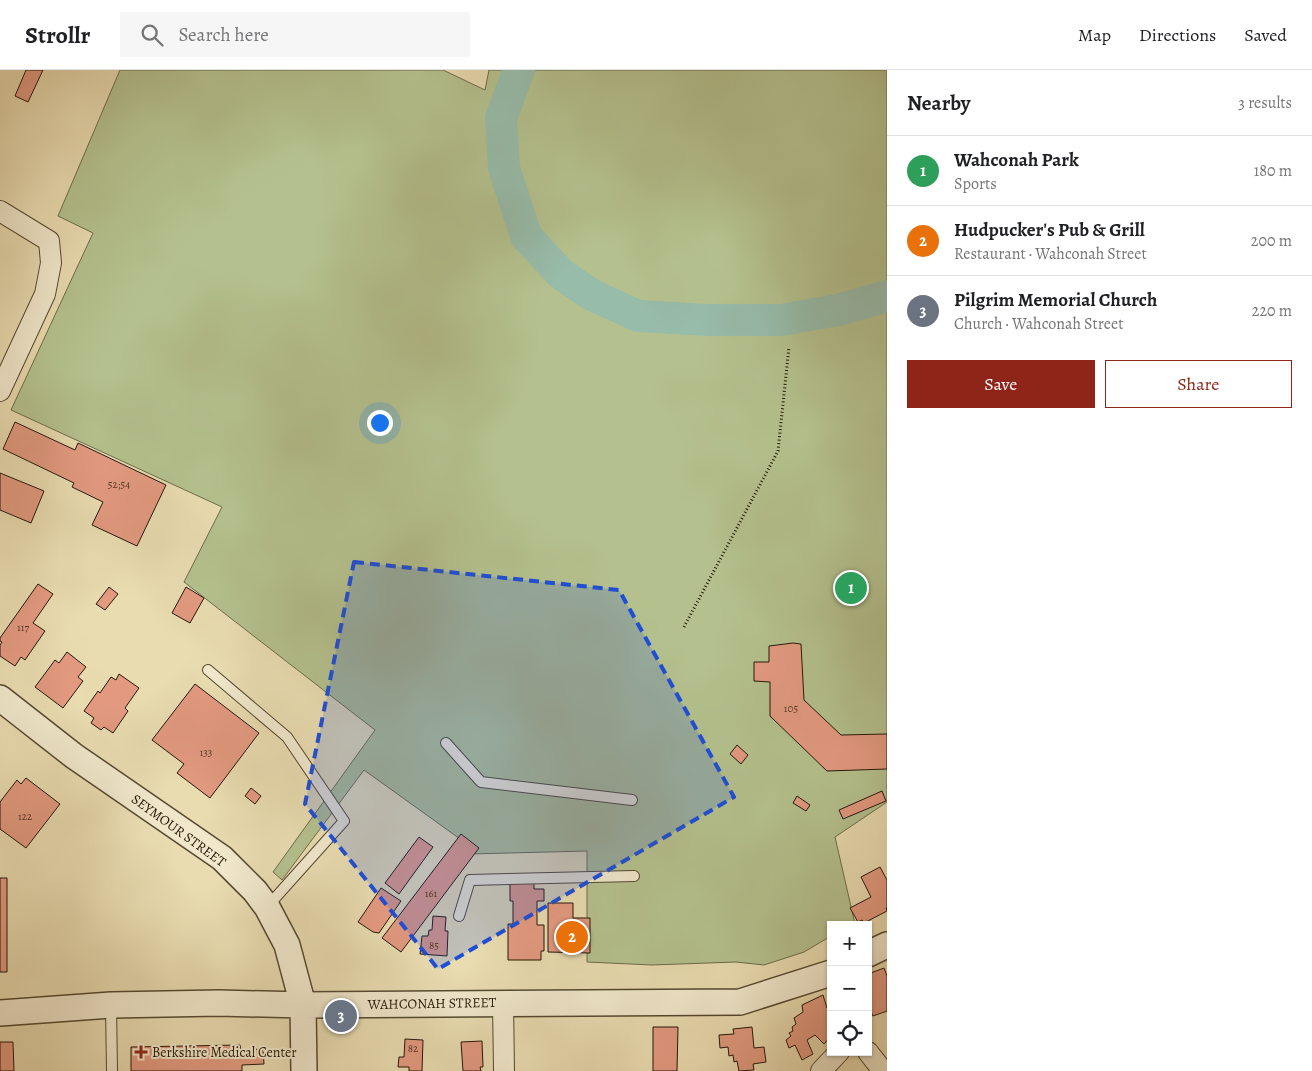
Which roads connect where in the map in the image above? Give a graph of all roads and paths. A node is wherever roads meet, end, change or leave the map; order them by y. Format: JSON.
{"nodes":[{"id":1,"x":0,"y":212,"type":"edge"},
{"id":2,"x":789,"y":347,"type":"dead end"},
{"id":3,"x":0,"y":391,"type":"edge"},
{"id":4,"x":684,"y":627,"type":"dead end"},
{"id":5,"x":208,"y":670,"type":"dead end"},
{"id":6,"x":0,"y":698,"type":"edge"},
{"id":7,"x":446,"y":743,"type":"dead end"},
{"id":8,"x":632,"y":800,"type":"dead end"},
{"id":9,"x":634,"y":876,"type":"dead end"},
{"id":10,"x":267,"y":907,"type":"junction"},
{"id":11,"x":459,"y":916,"type":"dead end"},
{"id":12,"x":887,"y":945,"type":"edge"},
{"id":13,"x":872,"y":952,"type":"edge"},
{"id":14,"x":827,"y":977,"type":"edge"},
{"id":15,"x":503,"y":1002,"type":"junction"},
{"id":16,"x":112,"y":1005,"type":"junction"},
{"id":17,"x":303,"y":1005,"type":"junction"},
{"id":18,"x":0,"y":1012,"type":"edge"},
{"id":19,"x":835,"y":1056,"type":"edge"},
{"id":20,"x":871,"y":1056,"type":"edge"},
{"id":21,"x":112,"y":1071,"type":"edge"},
{"id":22,"x":304,"y":1071,"type":"edge"},
{"id":23,"x":504,"y":1071,"type":"edge"},
{"id":24,"x":821,"y":1071,"type":"edge"},
{"id":25,"x":883,"y":1071,"type":"edge"}],
"edges":[{"from":1,"to":3,"type":"street"},
{"from":2,"to":4,"type":"path"},
{"from":5,"to":10,"type":"lane"},
{"from":6,"to":10,"type":"street","name":"SEYMOUR STREET"},
{"from":7,"to":8,"type":"lane"},
{"from":9,"to":11,"type":"lane"},
{"from":10,"to":17,"type":"street","name":"SEYMOUR STREET"},
{"from":12,"to":13,"type":"street"},
{"from":14,"to":15,"type":"street","name":"WAHCONAH STREET"},
{"from":15,"to":17,"type":"street","name":"WAHCONAH STREET"},
{"from":15,"to":23,"type":"street"},
{"from":16,"to":17,"type":"street","name":"WAHCONAH STREET"},
{"from":16,"to":18,"type":"street","name":"WAHCONAH STREET"},
{"from":16,"to":21,"type":"lane"},
{"from":17,"to":22,"type":"street","name":"SEYMOUR STREET"},
{"from":19,"to":24,"type":"street"},
{"from":20,"to":25,"type":"street"}]}
